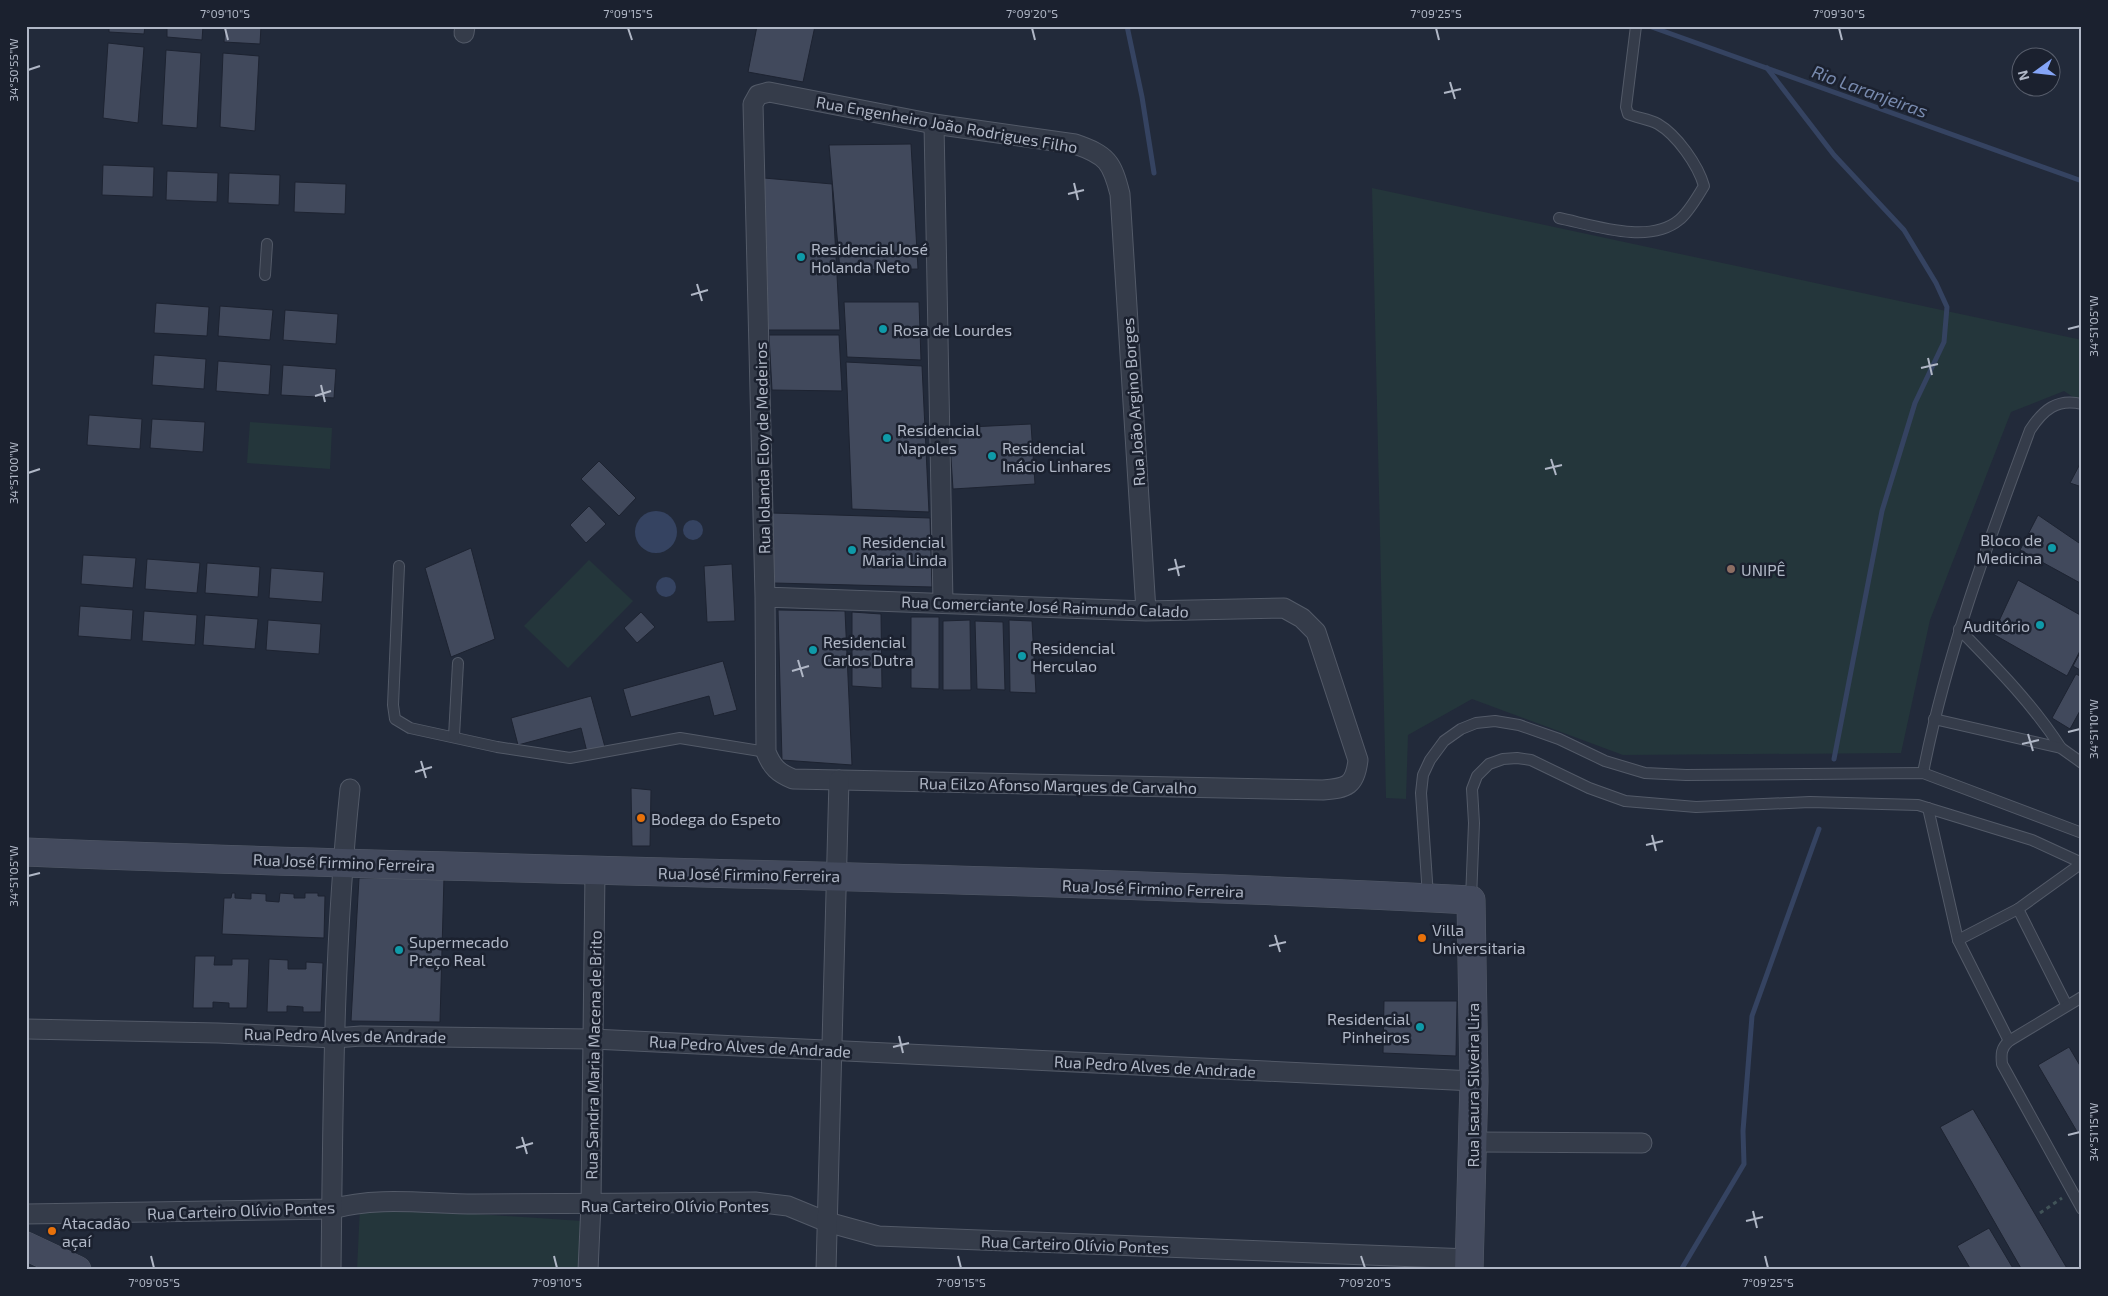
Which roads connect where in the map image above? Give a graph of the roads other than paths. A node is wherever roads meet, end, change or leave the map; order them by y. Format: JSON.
{"nodes":[{"id":1,"x":1636,"y":26,"type":"edge"},
{"id":2,"x":753,"y":104,"type":"joint"},
{"id":3,"x":934,"y":124,"type":"junction"},
{"id":4,"x":1120,"y":194,"type":"joint"},
{"id":5,"x":1559,"y":218,"type":"dead end"},
{"id":6,"x":267,"y":244,"type":"dead end"},
{"id":7,"x":265,"y":275,"type":"dead end"},
{"id":8,"x":2082,"y":404,"type":"edge"},
{"id":9,"x":399,"y":566,"type":"dead end"},
{"id":10,"x":765,"y":597,"type":"junction"},
{"id":11,"x":943,"y":604,"type":"junction"},
{"id":12,"x":1146,"y":611,"type":"junction"},
{"id":13,"x":1959,"y":629,"type":"junction"},
{"id":14,"x":1316,"y":632,"type":"joint"},
{"id":15,"x":458,"y":663,"type":"dead end"},
{"id":16,"x":1934,"y":719,"type":"junction"},
{"id":17,"x":454,"y":736,"type":"junction"},
{"id":18,"x":2060,"y":748,"type":"junction"},
{"id":19,"x":766,"y":752,"type":"junction"},
{"id":20,"x":2082,"y":763,"type":"edge"},
{"id":21,"x":1923,"y":773,"type":"junction"},
{"id":22,"x":839,"y":780,"type":"junction"},
{"id":23,"x":350,"y":789,"type":"dead end"},
{"id":24,"x":1928,"y":808,"type":"junction"},
{"id":25,"x":2082,"y":832,"type":"edge"},
{"id":26,"x":26,"y":852,"type":"edge"},
{"id":27,"x":342,"y":862,"type":"junction"},
{"id":28,"x":2082,"y":863,"type":"edge"},
{"id":29,"x":595,"y":871,"type":"junction"},
{"id":30,"x":838,"y":876,"type":"junction"},
{"id":31,"x":1428,"y":898,"type":"junction"},
{"id":32,"x":1471,"y":900,"type":"junction"},
{"id":33,"x":2018,"y":910,"type":"junction"},
{"id":34,"x":1958,"y":940,"type":"junction"},
{"id":35,"x":2082,"y":997,"type":"edge"},
{"id":36,"x":2066,"y":1004,"type":"junction"},
{"id":37,"x":26,"y":1029,"type":"edge"},
{"id":38,"x":335,"y":1038,"type":"junction"},
{"id":39,"x":592,"y":1039,"type":"junction"},
{"id":40,"x":2009,"y":1041,"type":"junction"},
{"id":41,"x":833,"y":1049,"type":"junction"},
{"id":42,"x":1474,"y":1081,"type":"junction"},
{"id":43,"x":1472,"y":1142,"type":"junction"},
{"id":44,"x":1642,"y":1143,"type":"dead end"},
{"id":45,"x":591,"y":1204,"type":"junction"},
{"id":46,"x":332,"y":1209,"type":"junction"},
{"id":47,"x":2082,"y":1209,"type":"edge"},
{"id":48,"x":26,"y":1214,"type":"edge"},
{"id":49,"x":827,"y":1222,"type":"junction"},
{"id":50,"x":26,"y":1246,"type":"edge"},
{"id":51,"x":1469,"y":1264,"type":"edge"},
{"id":52,"x":77,"y":1270,"type":"edge"},
{"id":53,"x":331,"y":1270,"type":"edge"},
{"id":54,"x":588,"y":1270,"type":"edge"},
{"id":55,"x":826,"y":1270,"type":"edge"}],
"edges":[{"from":1,"to":5,"type":"lane"},
{"from":2,"to":3,"type":"street","name":"Rua Engenheiro João Rodrigues Filho"},
{"from":2,"to":10,"type":"street","name":"Rua Iolanda Eloy de Medeiros"},
{"from":3,"to":4,"type":"street","name":"Rua Engenheiro João Rodrigues Filho"},
{"from":3,"to":11,"type":"street"},
{"from":4,"to":12,"type":"street","name":"Rua João Argino Borges"},
{"from":6,"to":7,"type":"lane"},
{"from":8,"to":13,"type":"lane"},
{"from":9,"to":17,"type":"lane"},
{"from":10,"to":11,"type":"street","name":"Rua Comerciante José Raimundo Calado"},
{"from":10,"to":19,"type":"street","name":"Rua Iolanda Eloy de Medeiros"},
{"from":11,"to":12,"type":"street","name":"Rua Comerciante José Raimundo Calado"},
{"from":12,"to":14,"type":"street","name":"Rua Comerciante José Raimundo Calado"},
{"from":13,"to":16,"type":"lane"},
{"from":13,"to":18,"type":"lane"},
{"from":14,"to":22,"type":"street","name":"Rua Eilzo Afonso Marques de Carvalho"},
{"from":15,"to":17,"type":"lane"},
{"from":16,"to":18,"type":"lane"},
{"from":16,"to":21,"type":"lane"},
{"from":17,"to":19,"type":"lane"},
{"from":18,"to":20,"type":"lane"},
{"from":19,"to":22,"type":"street","name":"Rua Eilzo Afonso Marques de Carvalho"},
{"from":21,"to":25,"type":"lane"},
{"from":21,"to":31,"type":"lane"},
{"from":22,"to":30,"type":"street"},
{"from":23,"to":27,"type":"street"},
{"from":24,"to":28,"type":"lane"},
{"from":24,"to":32,"type":"lane"},
{"from":24,"to":34,"type":"lane"},
{"from":26,"to":27,"type":"main road","name":"Rua José Firmino Ferreira"},
{"from":27,"to":29,"type":"main road","name":"Rua José Firmino Ferreira"},
{"from":27,"to":38,"type":"street"},
{"from":28,"to":33,"type":"lane"},
{"from":29,"to":30,"type":"main road","name":"Rua José Firmino Ferreira"},
{"from":29,"to":39,"type":"street","name":"Rua Sandra Maria Macena de Brito"},
{"from":30,"to":31,"type":"main road","name":"Rua José Firmino Ferreira"},
{"from":30,"to":41,"type":"street"},
{"from":31,"to":32,"type":"main road","name":"Rua José Firmino Ferreira"},
{"from":32,"to":42,"type":"main road","name":"Rua Isaura Silveira Lira"},
{"from":33,"to":34,"type":"lane"},
{"from":33,"to":36,"type":"lane"},
{"from":34,"to":40,"type":"lane"},
{"from":35,"to":36,"type":"lane"},
{"from":36,"to":40,"type":"lane"},
{"from":37,"to":38,"type":"street","name":"Rua Pedro Alves de Andrade"},
{"from":38,"to":39,"type":"street","name":"Rua Pedro Alves de Andrade"},
{"from":38,"to":46,"type":"street"},
{"from":39,"to":41,"type":"street","name":"Rua Pedro Alves de Andrade"},
{"from":39,"to":45,"type":"street","name":"Rua Sandra Maria Macena de Brito"},
{"from":40,"to":47,"type":"lane"},
{"from":41,"to":42,"type":"street","name":"Rua Pedro Alves de Andrade"},
{"from":41,"to":49,"type":"street"},
{"from":42,"to":43,"type":"main road","name":"Rua Isaura Silveira Lira"},
{"from":43,"to":44,"type":"street"},
{"from":43,"to":51,"type":"main road","name":"Rua Isaura Silveira Lira"},
{"from":45,"to":46,"type":"street","name":"Rua Carteiro Olívio Pontes"},
{"from":45,"to":49,"type":"street","name":"Rua Carteiro Olívio Pontes"},
{"from":45,"to":54,"type":"street","name":"Rua Sandra Maria Macena de Brito"},
{"from":46,"to":48,"type":"street","name":"Rua Carteiro Olívio Pontes"},
{"from":46,"to":53,"type":"street"},
{"from":49,"to":51,"type":"street","name":"Rua Carteiro Olívio Pontes"},
{"from":49,"to":55,"type":"street"},
{"from":50,"to":52,"type":"main road"}]}
